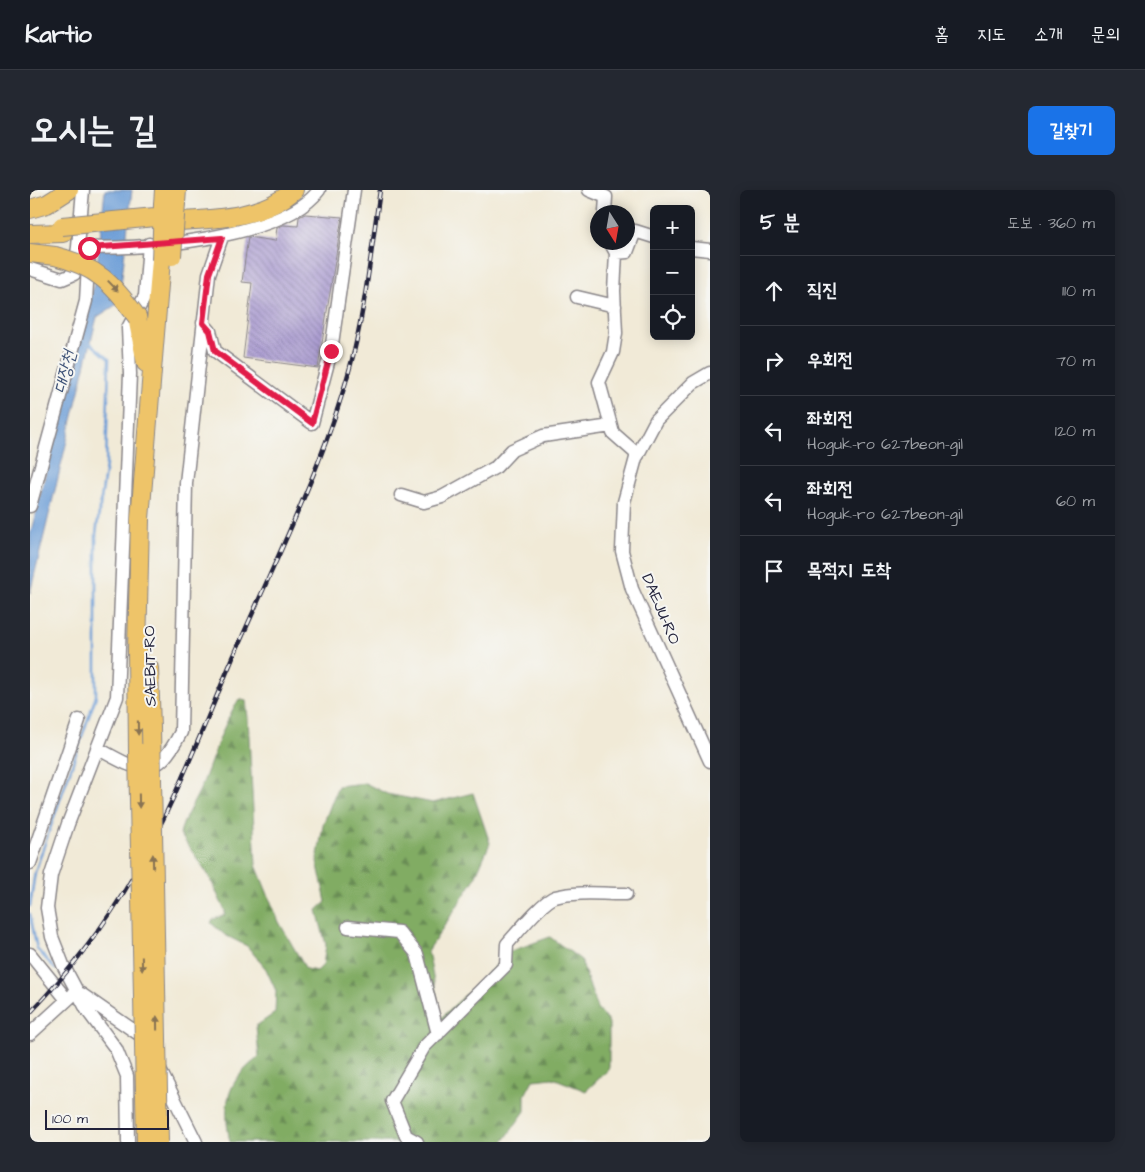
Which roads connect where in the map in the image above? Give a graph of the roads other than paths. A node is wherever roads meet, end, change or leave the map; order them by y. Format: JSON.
{"nodes":[{"id":1,"x":69,"y":190,"type":"edge"},
{"id":2,"x":82,"y":190,"type":"edge"},
{"id":3,"x":282,"y":190,"type":"edge"},
{"id":4,"x":294,"y":190,"type":"edge"},
{"id":5,"x":319,"y":190,"type":"edge"},
{"id":6,"x":354,"y":190,"type":"edge"},
{"id":7,"x":589,"y":190,"type":"edge"},
{"id":8,"x":608,"y":194,"type":"edge"},
{"id":9,"x":165,"y":205,"type":"edge"},
{"id":10,"x":30,"y":209,"type":"edge"},
{"id":11,"x":30,"y":227,"type":"edge"},
{"id":12,"x":62,"y":229,"type":"junction"},
{"id":13,"x":635,"y":231,"type":"edge"},
{"id":14,"x":30,"y":234,"type":"edge"},
{"id":15,"x":650,"y":236,"type":"edge"},
{"id":16,"x":222,"y":238,"type":"junction"},
{"id":17,"x":143,"y":245,"type":"junction"},
{"id":18,"x":87,"y":247,"type":"junction"},
{"id":19,"x":695,"y":248,"type":"edge"},
{"id":20,"x":613,"y":250,"type":"edge"},
{"id":21,"x":710,"y":250,"type":"edge"},
{"id":22,"x":30,"y":253,"type":"edge"},
{"id":23,"x":166,"y":260,"type":"junction"},
{"id":24,"x":30,"y":269,"type":"edge"},
{"id":25,"x":577,"y":297,"type":"dead end"},
{"id":26,"x":615,"y":306,"type":"junction"},
{"id":27,"x":203,"y":323,"type":"junction"},
{"id":28,"x":710,"y":373,"type":"edge"},
{"id":29,"x":150,"y":389,"type":"junction"},
{"id":30,"x":611,"y":426,"type":"junction"},
{"id":31,"x":638,"y":455,"type":"junction"},
{"id":32,"x":401,"y":495,"type":"dead end"},
{"id":33,"x":30,"y":506,"type":"edge"},
{"id":34,"x":79,"y":720,"type":"dead end"},
{"id":35,"x":97,"y":748,"type":"junction"},
{"id":36,"x":710,"y":761,"type":"edge"},
{"id":37,"x":30,"y":862,"type":"edge"},
{"id":38,"x":626,"y":894,"type":"dead end"},
{"id":39,"x":348,"y":927,"type":"dead end"},
{"id":40,"x":30,"y":954,"type":"edge"},
{"id":41,"x":72,"y":996,"type":"junction"},
{"id":42,"x":30,"y":1034,"type":"edge"},
{"id":43,"x":438,"y":1034,"type":"junction"},
{"id":44,"x":128,"y":1142,"type":"edge"},
{"id":45,"x":146,"y":1142,"type":"edge"},
{"id":46,"x":159,"y":1142,"type":"edge"},
{"id":47,"x":196,"y":1142,"type":"edge"},
{"id":48,"x":417,"y":1142,"type":"edge"}],
"edges":[{"from":1,"to":10,"type":"highway"},
{"from":2,"to":18,"type":"street"},
{"from":3,"to":9,"type":"highway"},
{"from":4,"to":9,"type":"highway"},
{"from":5,"to":16,"type":"street"},
{"from":6,"to":27,"type":"street"},
{"from":7,"to":8,"type":"street"},
{"from":9,"to":12,"type":"highway"},
{"from":9,"to":23,"type":"highway","name":"SAEBIT-RO","bridge":true},
{"from":11,"to":12,"type":"highway"},
{"from":12,"to":14,"type":"highway"},
{"from":13,"to":15,"type":"street"},
{"from":16,"to":17,"type":"street"},
{"from":16,"to":27,"type":"street"},
{"from":17,"to":18,"type":"street"},
{"from":17,"to":35,"type":"street"},
{"from":18,"to":24,"type":"street"},
{"from":18,"to":33,"type":"street"},
{"from":19,"to":21,"type":"street"},
{"from":20,"to":26,"type":"street"},
{"from":22,"to":29,"type":"highway","one_way":true,"bridge":true},
{"from":23,"to":29,"type":"highway","name":"SAEBIT-RO"},
{"from":46,"to":23,"type":"highway","name":"SAEBIT-RO","one_way":true,"bridge":true},
{"from":25,"to":26,"type":"street"},
{"from":26,"to":30,"type":"street"},
{"from":27,"to":35,"type":"street"},
{"from":28,"to":31,"type":"street","name":"DAEJU-RO"},
{"from":29,"to":45,"type":"highway","name":"SAEBIT-RO","one_way":true,"bridge":true},
{"from":30,"to":31,"type":"street"},
{"from":30,"to":32,"type":"street"},
{"from":31,"to":36,"type":"street","name":"DAEJU-RO"},
{"from":34,"to":37,"type":"street"},
{"from":35,"to":41,"type":"street"},
{"from":38,"to":43,"type":"street"},
{"from":39,"to":43,"type":"street"},
{"from":40,"to":41,"type":"street"},
{"from":41,"to":42,"type":"street"},
{"from":41,"to":44,"type":"street"},
{"from":41,"to":47,"type":"street"},
{"from":43,"to":48,"type":"street"}]}
